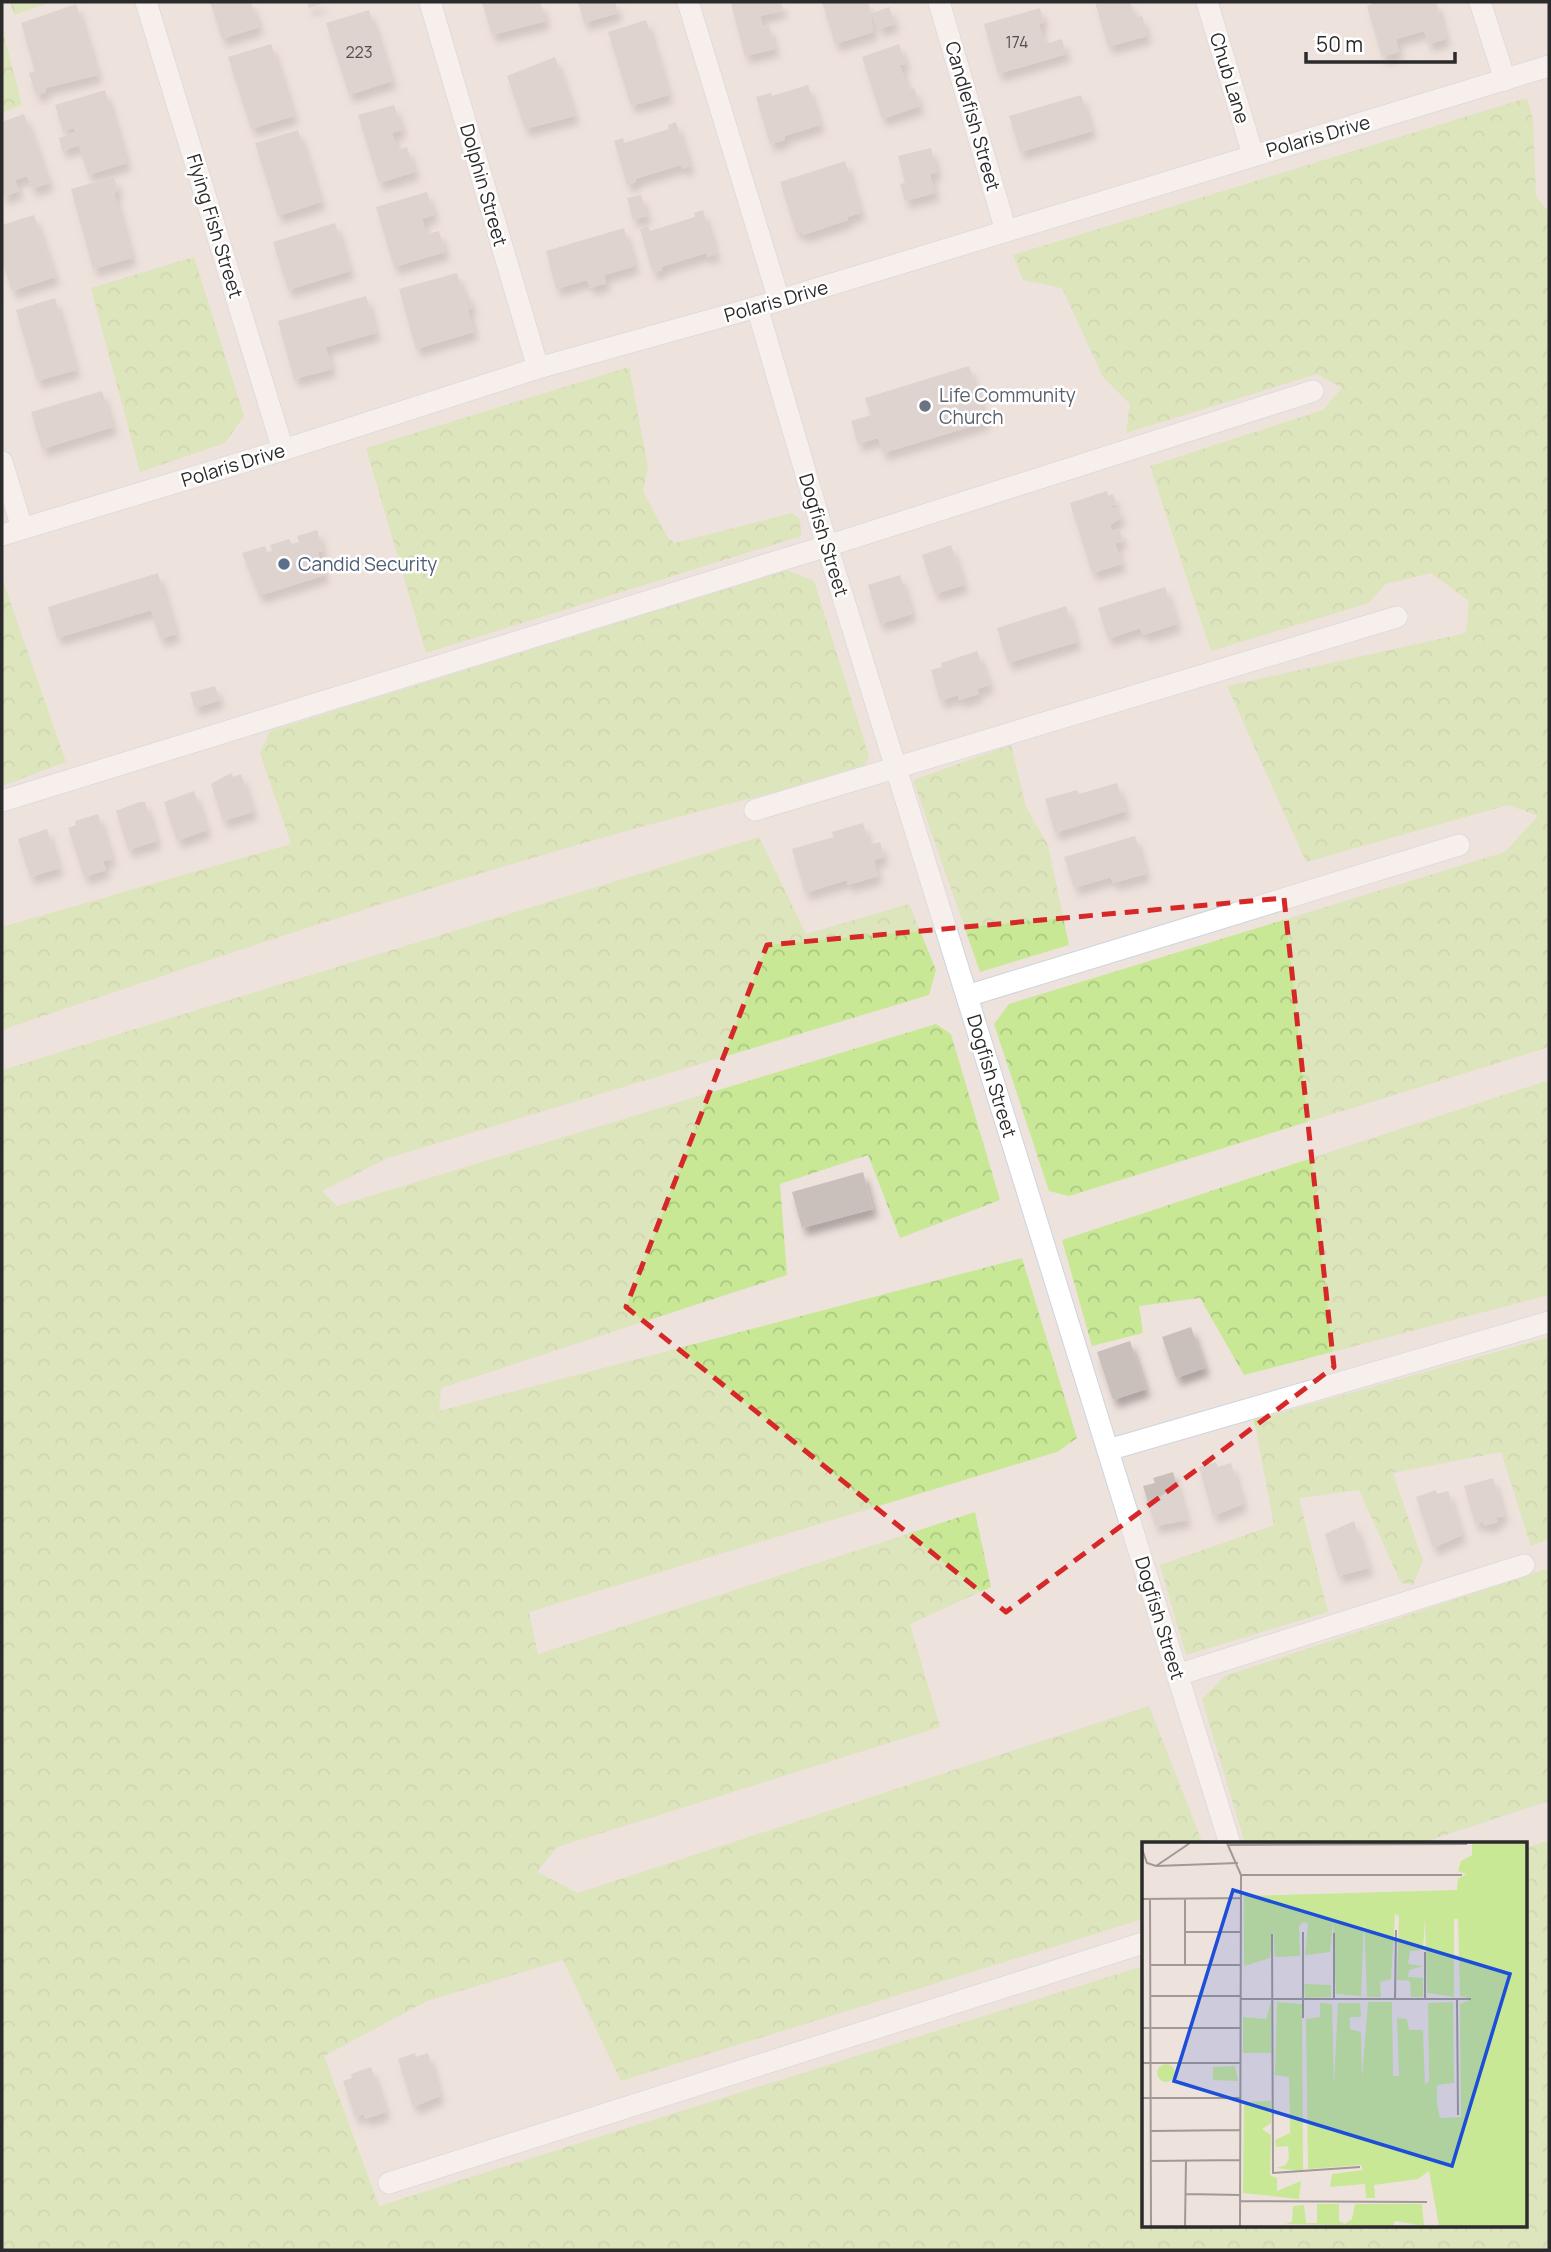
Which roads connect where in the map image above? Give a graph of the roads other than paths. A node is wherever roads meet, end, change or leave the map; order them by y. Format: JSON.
{"nodes":[{"id":1,"x":146,"y":2,"type":"edge"},
{"id":2,"x":430,"y":2,"type":"edge"},
{"id":3,"x":688,"y":2,"type":"edge"},
{"id":4,"x":939,"y":2,"type":"edge"},
{"id":5,"x":1207,"y":2,"type":"edge"},
{"id":6,"x":1480,"y":2,"type":"edge"},
{"id":7,"x":1549,"y":66,"type":"edge"},
{"id":8,"x":1505,"y":79,"type":"junction"},
{"id":9,"x":1253,"y":155,"type":"junction"},
{"id":10,"x":1006,"y":231,"type":"junction"},
{"id":11,"x":779,"y":300,"type":"junction"},
{"id":12,"x":757,"y":307,"type":"junction"},
{"id":13,"x":538,"y":368,"type":"junction"},
{"id":14,"x":1313,"y":391,"type":"dead end"},
{"id":15,"x":284,"y":450,"type":"junction"},
{"id":16,"x":2,"y":461,"type":"edge"},
{"id":17,"x":12,"y":531,"type":"edge"},
{"id":18,"x":828,"y":546,"type":"junction"},
{"id":19,"x":1397,"y":617,"type":"dead end"},
{"id":20,"x":896,"y":768,"type":"junction"},
{"id":21,"x":2,"y":801,"type":"edge"},
{"id":22,"x":755,"y":810,"type":"dead end"},
{"id":23,"x":1459,"y":845,"type":"dead end"},
{"id":24,"x":967,"y":996,"type":"junction"},
{"id":25,"x":1549,"y":1322,"type":"edge"},
{"id":26,"x":1108,"y":1450,"type":"junction"},
{"id":27,"x":1524,"y":1565,"type":"dead end"},
{"id":28,"x":1177,"y":1675,"type":"junction"},
{"id":29,"x":1229,"y":1842,"type":"edge"},
{"id":30,"x":1142,"y":1943,"type":"edge"},
{"id":31,"x":389,"y":2182,"type":"dead end"}],
"edges":[{"from":1,"to":15,"type":"street","name":"Flying Fish Street"},
{"from":2,"to":13,"type":"street","name":"Dolphin Street"},
{"from":3,"to":11,"type":"street"},
{"from":4,"to":10,"type":"street","name":"Candlefish Street"},
{"from":5,"to":9,"type":"street","name":"Chub Lane"},
{"from":6,"to":8,"type":"street"},
{"from":7,"to":8,"type":"street","name":"Polaris Drive"},
{"from":8,"to":9,"type":"street","name":"Polaris Drive"},
{"from":9,"to":10,"type":"street","name":"Polaris Drive"},
{"from":10,"to":11,"type":"street","name":"Polaris Drive"},
{"from":11,"to":12,"type":"street","name":"Polaris Drive"},
{"from":12,"to":13,"type":"street","name":"Polaris Drive"},
{"from":12,"to":18,"type":"street","name":"Dogfish Street"},
{"from":13,"to":15,"type":"street","name":"Polaris Drive"},
{"from":14,"to":18,"type":"street"},
{"from":15,"to":17,"type":"street","name":"Polaris Drive"},
{"from":16,"to":17,"type":"street"},
{"from":18,"to":20,"type":"street","name":"Dogfish Street"},
{"from":18,"to":21,"type":"street"},
{"from":19,"to":20,"type":"street"},
{"from":20,"to":22,"type":"street"},
{"from":20,"to":24,"type":"street","name":"Dogfish Street"},
{"from":23,"to":24,"type":"street"},
{"from":24,"to":26,"type":"street","name":"Dogfish Street"},
{"from":25,"to":26,"type":"street"},
{"from":26,"to":28,"type":"street","name":"Dogfish Street"},
{"from":27,"to":28,"type":"street"},
{"from":28,"to":29,"type":"street","name":"Dogfish Street"},
{"from":30,"to":31,"type":"street"}]}
